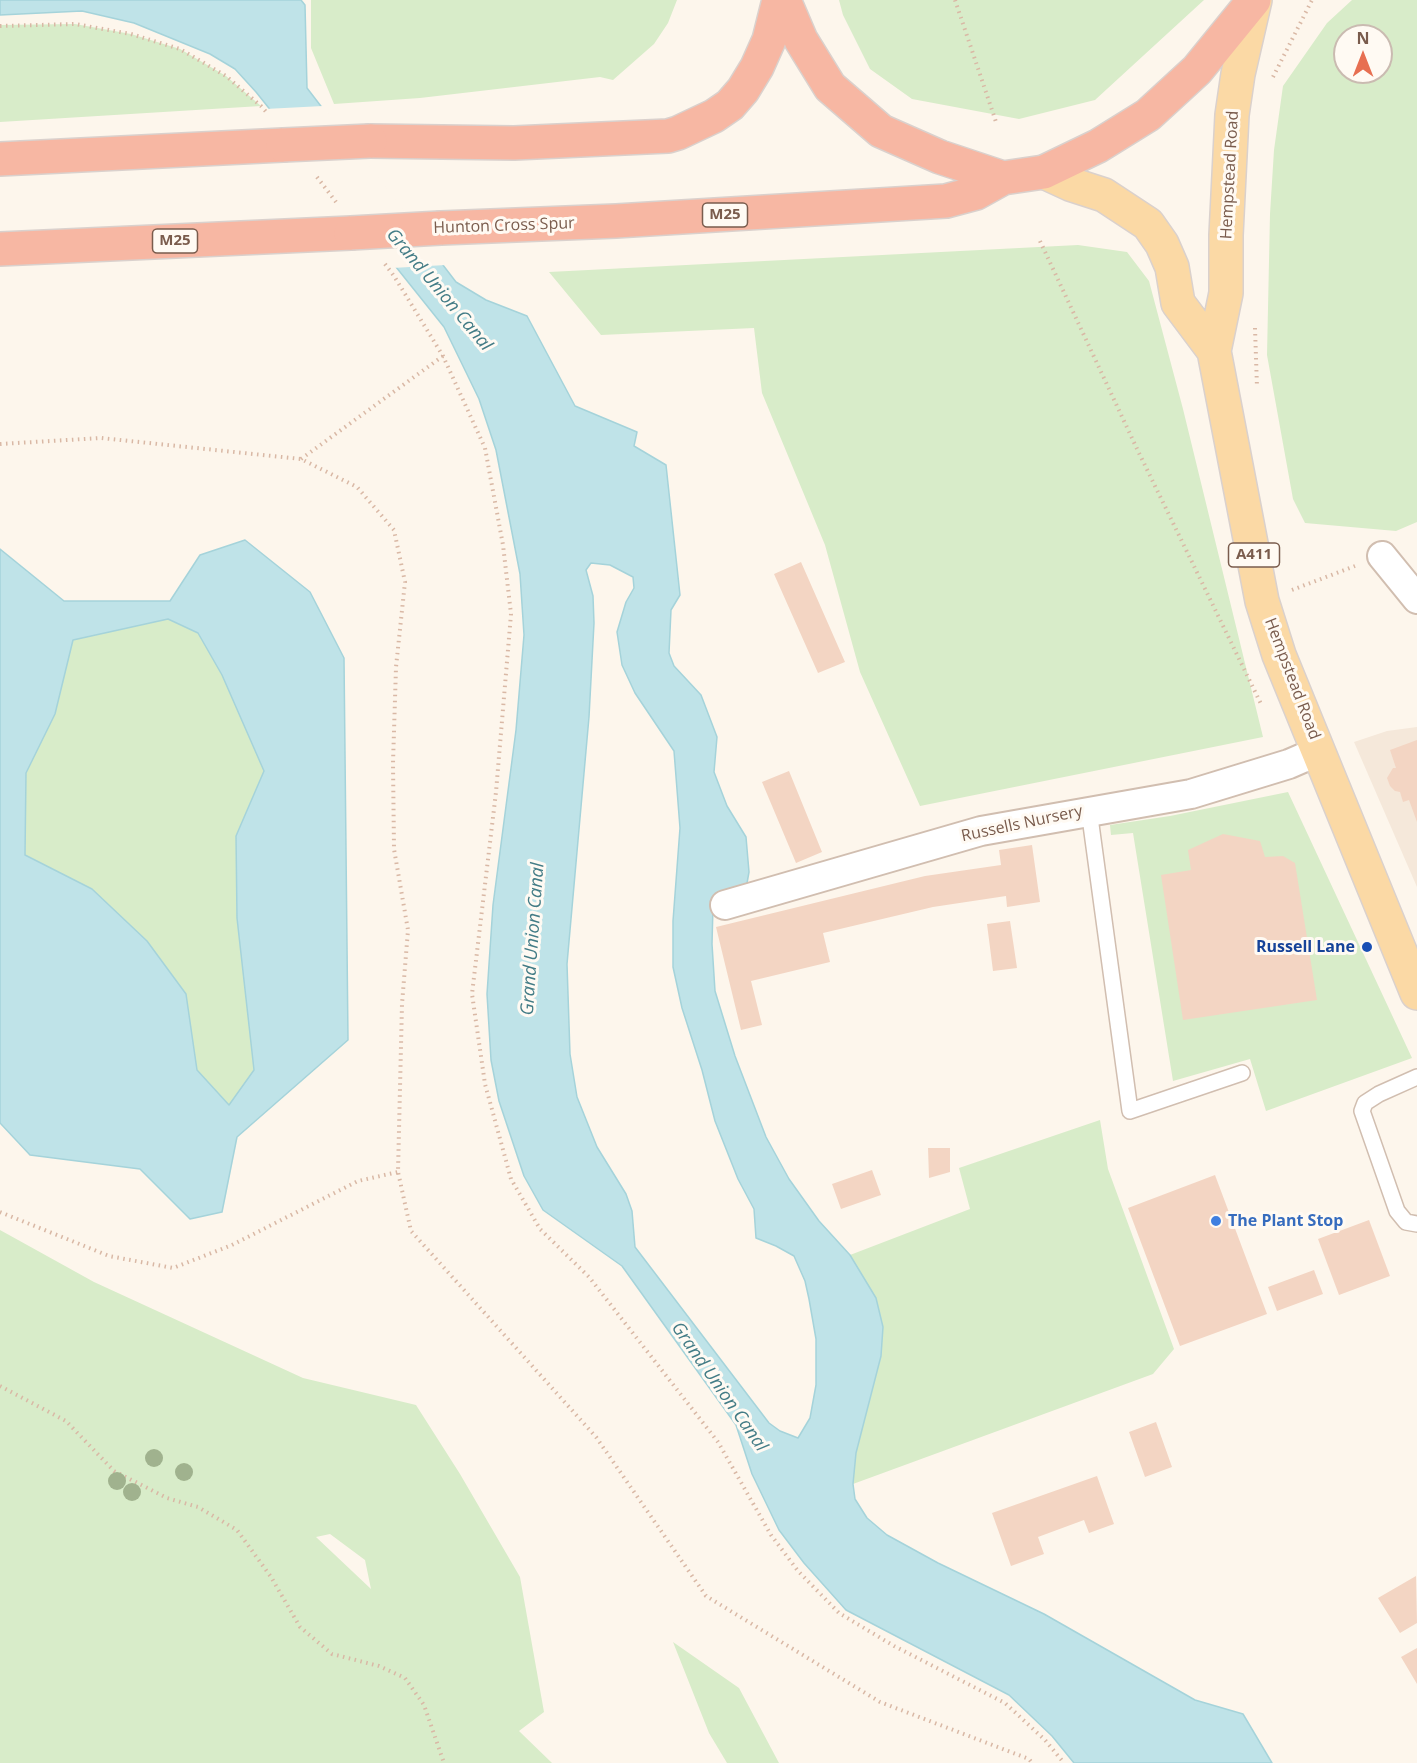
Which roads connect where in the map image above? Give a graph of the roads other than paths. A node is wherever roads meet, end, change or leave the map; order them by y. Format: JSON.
{"nodes":[{"id":1,"x":779,"y":0,"type":"edge"},
{"id":2,"x":784,"y":0,"type":"edge"},
{"id":3,"x":1255,"y":0,"type":"edge"},
{"id":4,"x":0,"y":159,"type":"edge"},
{"id":5,"x":1044,"y":172,"type":"junction"},
{"id":6,"x":1003,"y":178,"type":"junction"},
{"id":7,"x":0,"y":249,"type":"edge"},
{"id":8,"x":1214,"y":351,"type":"junction"},
{"id":9,"x":1382,"y":556,"type":"road end"},
{"id":10,"x":1417,"y":599,"type":"edge"},
{"id":11,"x":1319,"y":751,"type":"junction"},
{"id":12,"x":1089,"y":810,"type":"junction"},
{"id":13,"x":725,"y":905,"type":"dead end"},
{"id":14,"x":1417,"y":993,"type":"edge"},
{"id":15,"x":1242,"y":1073,"type":"dead end"},
{"id":16,"x":1417,"y":1077,"type":"edge"},
{"id":17,"x":1417,"y":1224,"type":"edge"}],
"edges":[{"from":1,"to":4,"type":"highway","bridge":true},
{"from":2,"to":6,"type":"highway"},
{"from":3,"to":5,"type":"highway"},
{"from":3,"to":8,"type":"main road","name":"Hempstead Road","number":"A411"},
{"from":5,"to":6,"type":"highway"},
{"from":5,"to":8,"type":"main road","name":"Hempstead Road","number":"A411"},
{"from":6,"to":7,"type":"highway","name":"Hunton Cross Spur","number":"M25","bridge":true},
{"from":8,"to":11,"type":"main road","name":"Hempstead Road","number":"A411"},
{"from":9,"to":10,"type":"street"},
{"from":11,"to":12,"type":"street","name":"Russells Nursery"},
{"from":11,"to":14,"type":"main road","name":"Hempstead Road","number":"A411"},
{"from":12,"to":13,"type":"street","name":"Russells Nursery"},
{"from":12,"to":15,"type":"lane"},
{"from":16,"to":17,"type":"lane"}]}
